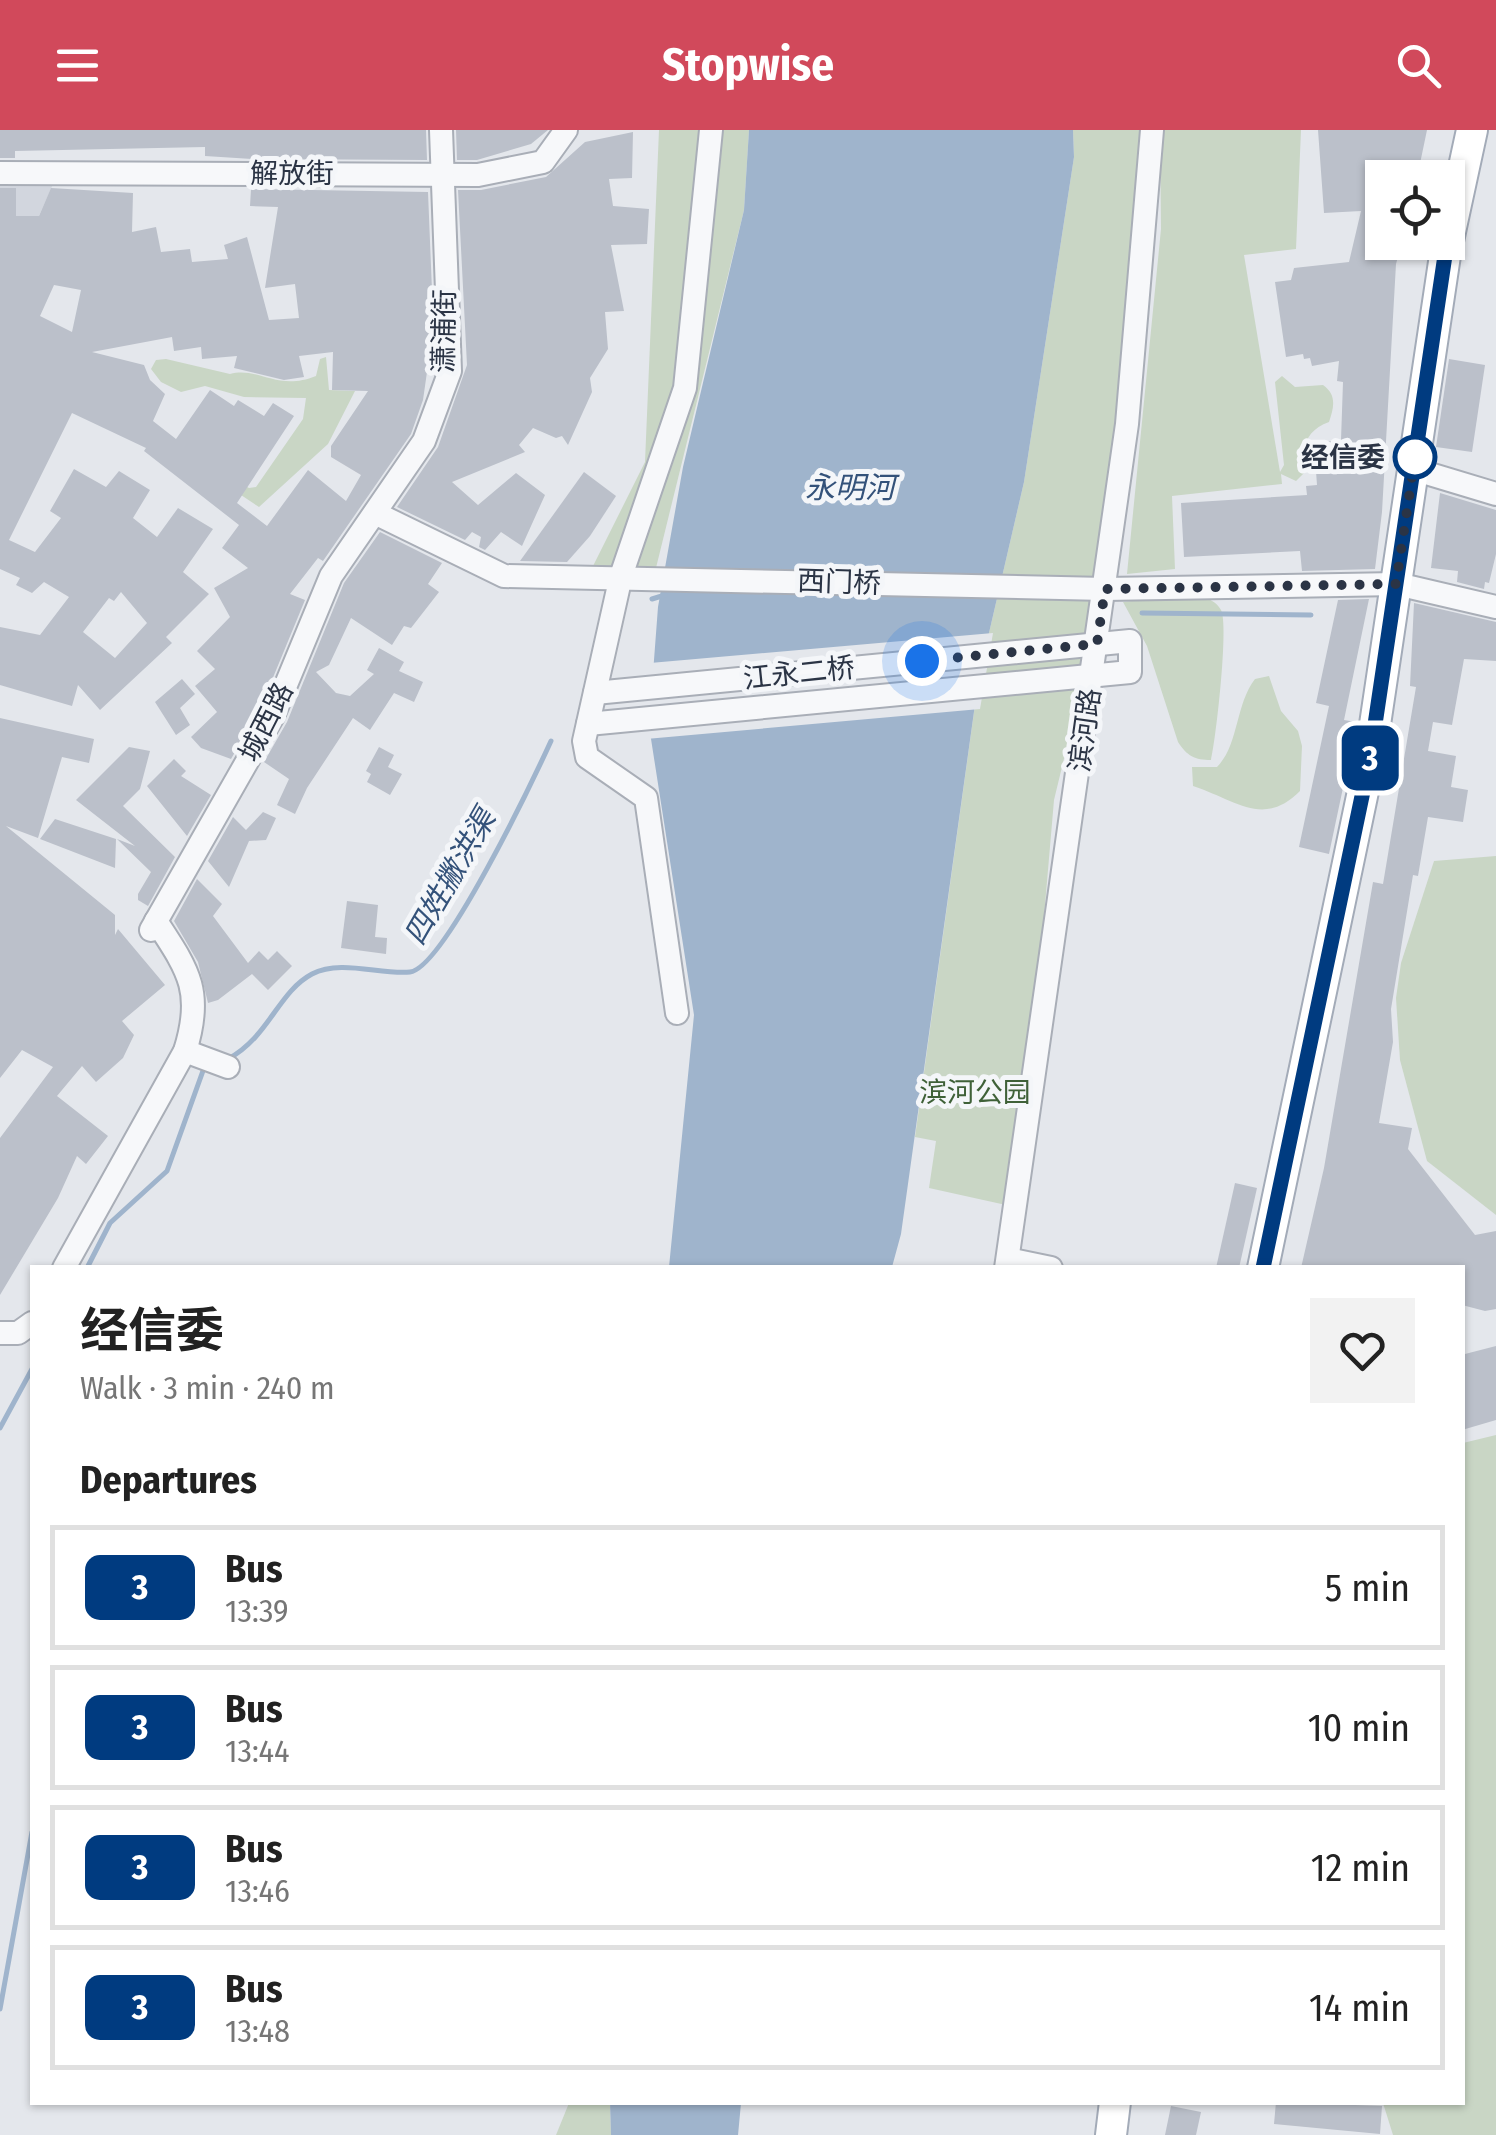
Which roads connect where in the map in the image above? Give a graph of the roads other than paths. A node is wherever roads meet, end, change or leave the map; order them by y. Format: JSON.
{"nodes":[{"id":1,"x":441,"y":130,"type":"edge"},
{"id":2,"x":566,"y":130,"type":"edge"},
{"id":3,"x":711,"y":130,"type":"edge"},
{"id":4,"x":1152,"y":130,"type":"edge"},
{"id":5,"x":1472,"y":130,"type":"edge"},
{"id":6,"x":1465,"y":161,"type":"edge"},
{"id":7,"x":0,"y":173,"type":"edge"},
{"id":8,"x":441,"y":173,"type":"junction"},
{"id":9,"x":1444,"y":260,"type":"edge"},
{"id":10,"x":1413,"y":469,"type":"junction"},
{"id":11,"x":1496,"y":494,"type":"edge"},
{"id":12,"x":375,"y":513,"type":"junction"},
{"id":13,"x":622,"y":576,"type":"junction"},
{"id":14,"x":1396,"y":584,"type":"junction"},
{"id":15,"x":1105,"y":589,"type":"junction"},
{"id":16,"x":1496,"y":607,"type":"edge"},
{"id":17,"x":1097,"y":644,"type":"junction"},
{"id":18,"x":1092,"y":675,"type":"junction"},
{"id":19,"x":595,"y":694,"type":"junction"},
{"id":20,"x":588,"y":724,"type":"junction"},
{"id":21,"x":677,"y":1013,"type":"dead end"},
{"id":22,"x":194,"y":1054,"type":"junction"},
{"id":23,"x":228,"y":1067,"type":"dead end"},
{"id":24,"x":1007,"y":1263,"type":"edge"},
{"id":25,"x":66,"y":1265,"type":"edge"},
{"id":26,"x":1264,"y":1265,"type":"edge"},
{"id":27,"x":30,"y":1324,"type":"edge"},
{"id":28,"x":0,"y":1333,"type":"edge"},
{"id":29,"x":1115,"y":2105,"type":"edge"},
{"id":30,"x":1110,"y":2135,"type":"edge"}],
"edges":[{"from":1,"to":8,"type":"street","name":"潇浦街"},
{"from":2,"to":8,"type":"street","name":"解放街"},
{"from":3,"to":13,"type":"street"},
{"from":4,"to":15,"type":"street","name":"滨河路"},
{"from":5,"to":6,"type":"main road"},
{"from":7,"to":8,"type":"street","name":"解放街"},
{"from":8,"to":12,"type":"street","name":"潇浦街"},
{"from":9,"to":10,"type":"main road"},
{"from":10,"to":11,"type":"street"},
{"from":10,"to":14,"type":"main road"},
{"from":12,"to":13,"type":"street","name":"西门桥"},
{"from":12,"to":22,"type":"street","name":"城西路"},
{"from":13,"to":15,"type":"street","name":"西门桥"},
{"from":13,"to":19,"type":"street"},
{"from":14,"to":15,"type":"street","name":"西门桥"},
{"from":14,"to":16,"type":"street","name":"西门桥"},
{"from":14,"to":26,"type":"main road"},
{"from":15,"to":17,"type":"street","name":"滨河路"},
{"from":17,"to":18,"type":"street","name":"滨河路"},
{"from":17,"to":18,"type":"street","name":"江永二桥"},
{"from":17,"to":19,"type":"street","name":"江永二桥"},
{"from":18,"to":20,"type":"street","name":"江永二桥"},
{"from":18,"to":24,"type":"street","name":"滨河路"},
{"from":19,"to":20,"type":"street"},
{"from":20,"to":21,"type":"street"},
{"from":22,"to":23,"type":"street"},
{"from":22,"to":25,"type":"street"},
{"from":27,"to":28,"type":"street"},
{"from":29,"to":30,"type":"main road"}]}
